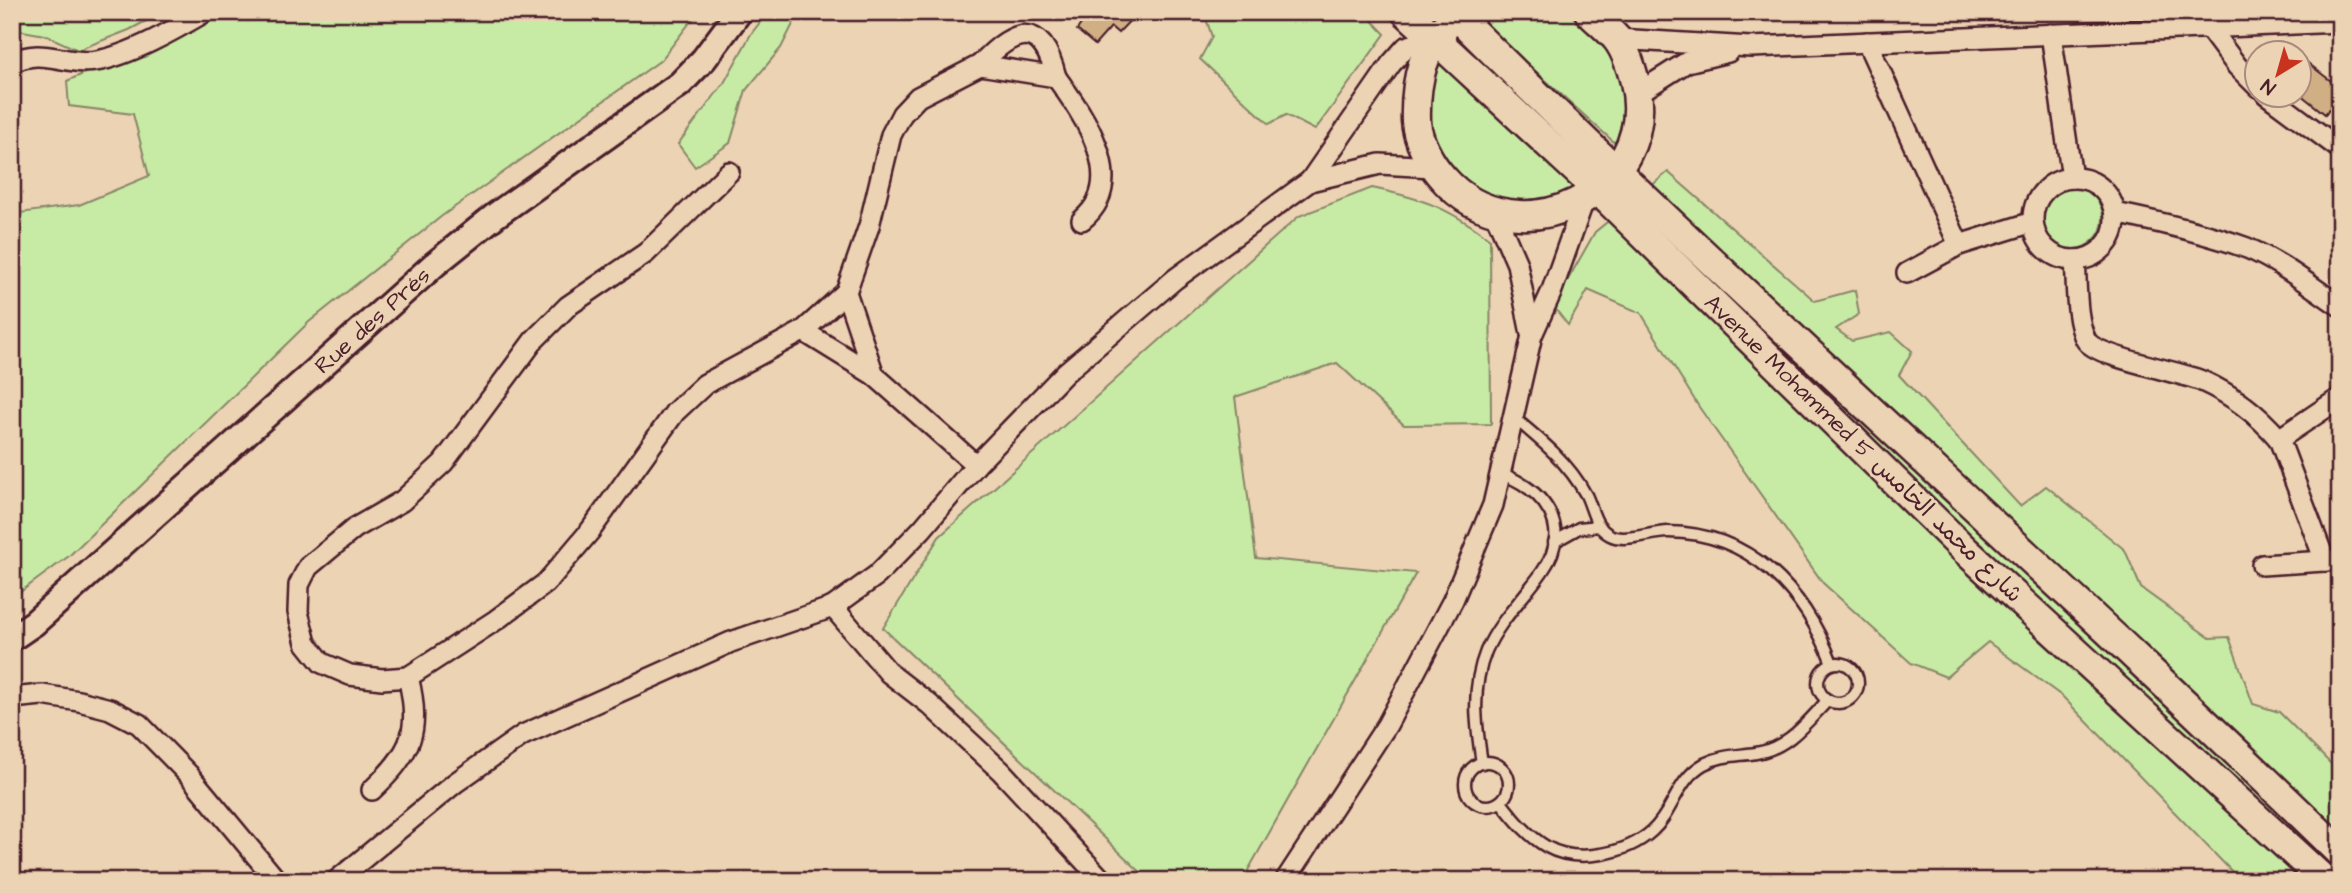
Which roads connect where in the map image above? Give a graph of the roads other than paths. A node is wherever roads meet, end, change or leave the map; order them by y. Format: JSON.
{"nodes":[{"id":1,"x":205,"y":12,"type":"edge"},
{"id":2,"x":739,"y":12,"type":"edge"},
{"id":3,"x":1406,"y":12,"type":"edge"},
{"id":4,"x":1589,"y":12,"type":"edge"},
{"id":5,"x":1457,"y":13,"type":"edge"},
{"id":6,"x":2340,"y":22,"type":"edge"},
{"id":7,"x":2208,"y":27,"type":"junction"},
{"id":8,"x":2051,"y":34,"type":"junction"},
{"id":9,"x":1434,"y":39,"type":"junction"},
{"id":10,"x":1617,"y":39,"type":"junction"},
{"id":11,"x":1867,"y":42,"type":"junction"},
{"id":12,"x":1751,"y":47,"type":"junction"},
{"id":13,"x":12,"y":63,"type":"edge"},
{"id":14,"x":980,"y":65,"type":"junction"},
{"id":15,"x":2244,"y":73,"type":"edge"},
{"id":16,"x":1056,"y":77,"type":"junction"},
{"id":17,"x":1638,"y":93,"type":"junction"},
{"id":18,"x":2285,"y":108,"type":"edge"},
{"id":19,"x":2340,"y":149,"type":"edge"},
{"id":20,"x":1433,"y":167,"type":"junction"},
{"id":21,"x":729,"y":172,"type":"dead end"},
{"id":22,"x":2072,"y":178,"type":"junction"},
{"id":23,"x":1310,"y":181,"type":"junction"},
{"id":24,"x":1600,"y":187,"type":"junction"},
{"id":25,"x":1494,"y":211,"type":"junction"},
{"id":26,"x":2115,"y":213,"type":"junction"},
{"id":27,"x":1082,"y":220,"type":"dead end"},
{"id":28,"x":2033,"y":222,"type":"junction"},
{"id":29,"x":1959,"y":245,"type":"junction"},
{"id":30,"x":2075,"y":260,"type":"junction"},
{"id":31,"x":1907,"y":273,"type":"dead end"},
{"id":32,"x":846,"y":292,"type":"junction"},
{"id":33,"x":2340,"y":306,"type":"edge"},
{"id":34,"x":803,"y":331,"type":"junction"},
{"id":35,"x":1532,"y":335,"type":"junction"},
{"id":36,"x":874,"y":375,"type":"junction"},
{"id":37,"x":2340,"y":398,"type":"edge"},
{"id":38,"x":1513,"y":417,"type":"junction"},
{"id":39,"x":2279,"y":439,"type":"junction"},
{"id":40,"x":976,"y":465,"type":"junction"},
{"id":41,"x":1500,"y":472,"type":"junction"},
{"id":42,"x":1600,"y":526,"type":"junction"},
{"id":43,"x":1554,"y":542,"type":"junction"},
{"id":44,"x":2332,"y":561,"type":"edge"},
{"id":45,"x":2262,"y":565,"type":"dead end"},
{"id":46,"x":833,"y":607,"type":"junction"},
{"id":47,"x":12,"y":638,"type":"edge"},
{"id":48,"x":1832,"y":663,"type":"junction"},
{"id":49,"x":408,"y":677,"type":"junction"},
{"id":50,"x":12,"y":698,"type":"edge"},
{"id":51,"x":1828,"y":701,"type":"junction"},
{"id":52,"x":1482,"y":763,"type":"junction"},
{"id":53,"x":372,"y":790,"type":"dead end"},
{"id":54,"x":1501,"y":802,"type":"junction"},
{"id":55,"x":2340,"y":852,"type":"edge"},
{"id":56,"x":276,"y":881,"type":"edge"},
{"id":57,"x":336,"y":881,"type":"edge"},
{"id":58,"x":1102,"y":881,"type":"edge"},
{"id":59,"x":1285,"y":881,"type":"edge"},
{"id":60,"x":2325,"y":881,"type":"edge"}],
"edges":[{"from":1,"to":13,"type":"street"},
{"from":2,"to":47,"type":"street","name":"Rue des Prés"},
{"from":3,"to":9,"type":"main road","name":"Avenue Mohammed 5 شارع محمد الخامس"},
{"from":4,"to":10,"type":"main road"},
{"from":5,"to":9,"type":"main road"},
{"from":5,"to":24,"type":"main road","name":"Avenue Mohammed 5 شارع محمد الخامس"},
{"from":6,"to":7,"type":"street"},
{"from":7,"to":8,"type":"street"},
{"from":7,"to":15,"type":"street"},
{"from":8,"to":11,"type":"street"},
{"from":8,"to":22,"type":"street"},
{"from":9,"to":20,"type":"main road"},
{"from":9,"to":23,"type":"street"},
{"from":9,"to":24,"type":"main road","name":"Avenue Mohammed 5 شارع محمد الخامس"},
{"from":10,"to":12,"type":"street"},
{"from":10,"to":17,"type":"main road"},
{"from":11,"to":12,"type":"street"},
{"from":11,"to":29,"type":"street"},
{"from":12,"to":17,"type":"street"},
{"from":14,"to":16,"type":"street"},
{"from":14,"to":16,"type":"street"},
{"from":14,"to":32,"type":"street"},
{"from":16,"to":27,"type":"street"},
{"from":17,"to":24,"type":"main road"},
{"from":18,"to":19,"type":"street"},
{"from":20,"to":23,"type":"street"},
{"from":20,"to":25,"type":"main road"},
{"from":21,"to":49,"type":"street"},
{"from":22,"to":26,"type":"street"},
{"from":22,"to":28,"type":"street"},
{"from":23,"to":40,"type":"street"},
{"from":24,"to":25,"type":"main road"},
{"from":24,"to":35,"type":"street"},
{"from":24,"to":55,"type":"main road","name":"Avenue Mohammed 5 شارع محمد الخامس"},
{"from":24,"to":60,"type":"main road","name":"Avenue Mohammed 5 شارع محمد الخامس"},
{"from":25,"to":35,"type":"street"},
{"from":26,"to":30,"type":"street"},
{"from":26,"to":33,"type":"street"},
{"from":28,"to":29,"type":"street"},
{"from":28,"to":30,"type":"street"},
{"from":29,"to":31,"type":"street"},
{"from":30,"to":39,"type":"street"},
{"from":32,"to":34,"type":"street"},
{"from":32,"to":36,"type":"street"},
{"from":34,"to":36,"type":"street"},
{"from":34,"to":49,"type":"street"},
{"from":35,"to":38,"type":"street"},
{"from":36,"to":40,"type":"street"},
{"from":37,"to":39,"type":"street"},
{"from":38,"to":41,"type":"street"},
{"from":38,"to":42,"type":"lane"},
{"from":39,"to":44,"type":"street"},
{"from":40,"to":46,"type":"street"},
{"from":41,"to":43,"type":"lane"},
{"from":41,"to":59,"type":"street"},
{"from":42,"to":43,"type":"lane"},
{"from":42,"to":48,"type":"lane"},
{"from":43,"to":52,"type":"lane"},
{"from":44,"to":45,"type":"street"},
{"from":46,"to":57,"type":"street"},
{"from":46,"to":58,"type":"street"},
{"from":48,"to":51,"type":"lane"},
{"from":48,"to":51,"type":"lane"},
{"from":49,"to":53,"type":"street"},
{"from":50,"to":56,"type":"street"},
{"from":51,"to":54,"type":"lane"},
{"from":52,"to":54,"type":"lane"},
{"from":52,"to":54,"type":"lane"}]}
